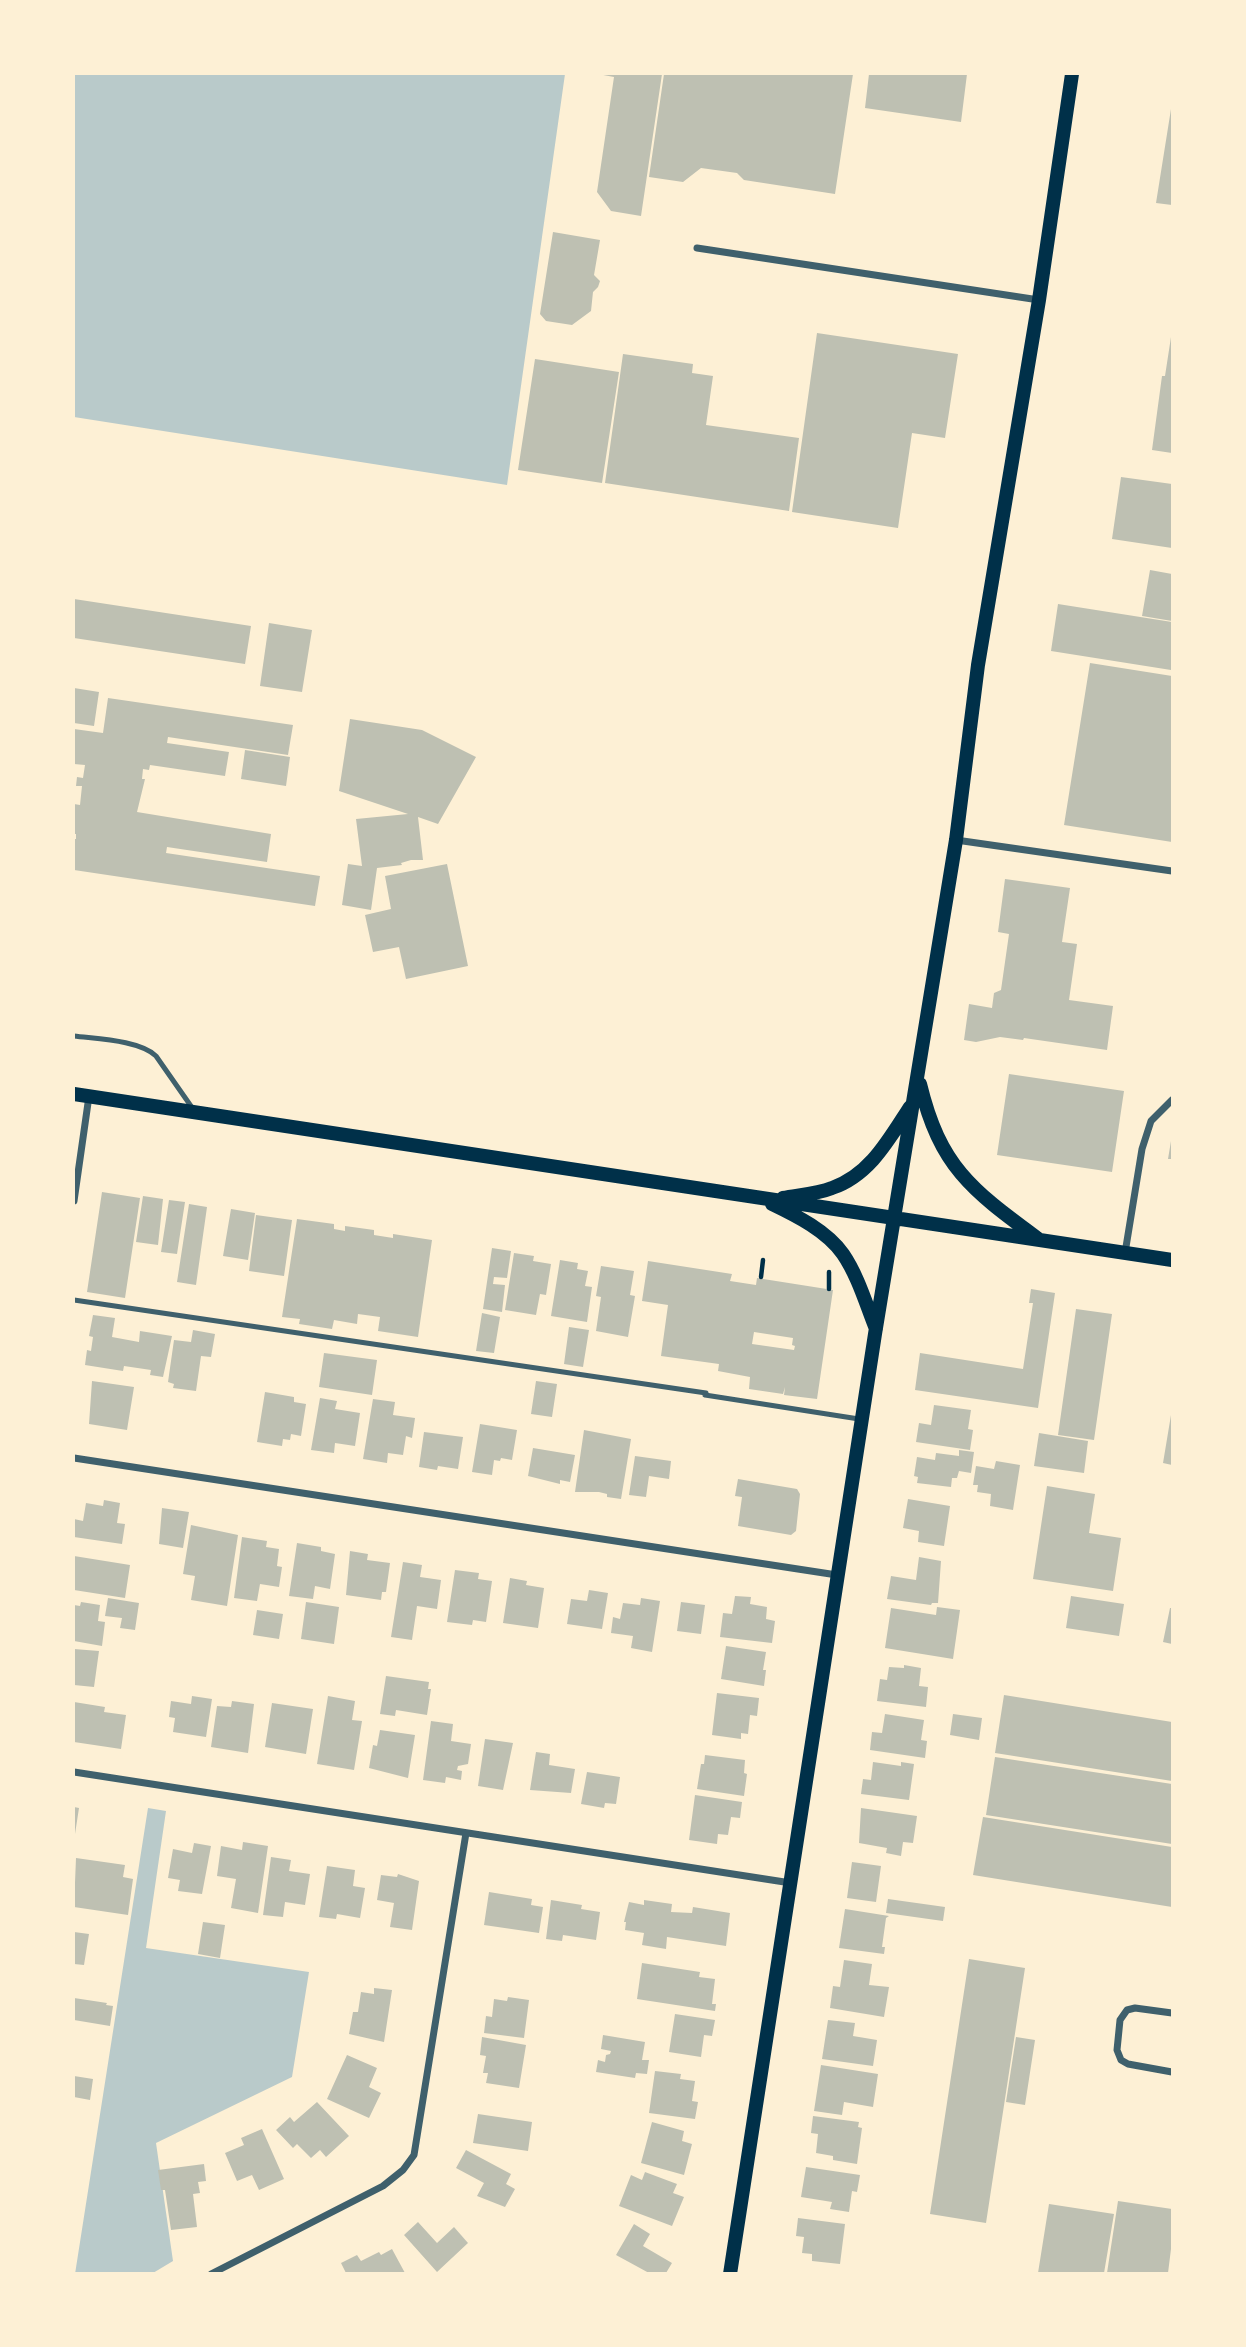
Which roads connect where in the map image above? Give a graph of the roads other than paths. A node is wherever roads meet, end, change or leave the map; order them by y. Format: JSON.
{"nodes":[{"id":1,"x":1072,"y":74,"type":"edge"},
{"id":2,"x":697,"y":248,"type":"dead end"},
{"id":3,"x":1038,"y":300,"type":"junction"},
{"id":4,"x":956,"y":840,"type":"junction"},
{"id":5,"x":1172,"y":871,"type":"edge"},
{"id":6,"x":74,"y":1036,"type":"edge"},
{"id":7,"x":918,"y":1076,"type":"junction"},
{"id":8,"x":74,"y":1094,"type":"edge"},
{"id":9,"x":89,"y":1096,"type":"junction"},
{"id":10,"x":1172,"y":1100,"type":"edge"},
{"id":11,"x":914,"y":1102,"type":"junction"},
{"id":12,"x":194,"y":1112,"type":"junction"},
{"id":13,"x":765,"y":1198,"type":"junction"},
{"id":14,"x":74,"y":1200,"type":"edge"},
{"id":15,"x":895,"y":1218,"type":"junction"},
{"id":16,"x":1039,"y":1240,"type":"junction"},
{"id":17,"x":1125,"y":1253,"type":"junction"},
{"id":18,"x":1172,"y":1260,"type":"edge"},
{"id":19,"x":74,"y":1300,"type":"edge"},
{"id":20,"x":876,"y":1330,"type":"junction"},
{"id":21,"x":862,"y":1419,"type":"junction"},
{"id":22,"x":74,"y":1458,"type":"edge"},
{"id":23,"x":839,"y":1576,"type":"junction"},
{"id":24,"x":74,"y":1772,"type":"edge"},
{"id":25,"x":466,"y":1833,"type":"junction"},
{"id":26,"x":791,"y":1883,"type":"junction"},
{"id":27,"x":1172,"y":2013,"type":"edge"},
{"id":28,"x":1172,"y":2072,"type":"edge"},
{"id":29,"x":211,"y":2273,"type":"edge"},
{"id":30,"x":730,"y":2273,"type":"edge"}],
"edges":[{"from":1,"to":3,"type":"main road"},
{"from":2,"to":3,"type":"street"},
{"from":3,"to":4,"type":"main road"},
{"from":4,"to":5,"type":"street"},
{"from":4,"to":7,"type":"main road"},
{"from":6,"to":12,"type":"lane"},
{"from":7,"to":11,"type":"main road"},
{"from":7,"to":16,"type":"main road"},
{"from":8,"to":9,"type":"main road"},
{"from":9,"to":12,"type":"main road"},
{"from":9,"to":14,"type":"street"},
{"from":10,"to":17,"type":"street"},
{"from":11,"to":13,"type":"main road"},
{"from":11,"to":15,"type":"main road"},
{"from":12,"to":13,"type":"main road"},
{"from":13,"to":15,"type":"main road"},
{"from":13,"to":20,"type":"main road"},
{"from":15,"to":16,"type":"main road"},
{"from":15,"to":20,"type":"main road"},
{"from":16,"to":17,"type":"main road"},
{"from":17,"to":18,"type":"main road"},
{"from":19,"to":21,"type":"lane"},
{"from":20,"to":21,"type":"main road"},
{"from":21,"to":23,"type":"main road"},
{"from":22,"to":23,"type":"street"},
{"from":23,"to":26,"type":"main road"},
{"from":24,"to":25,"type":"street"},
{"from":25,"to":26,"type":"street"},
{"from":25,"to":29,"type":"street"},
{"from":26,"to":30,"type":"main road"},
{"from":27,"to":28,"type":"street"}]}
